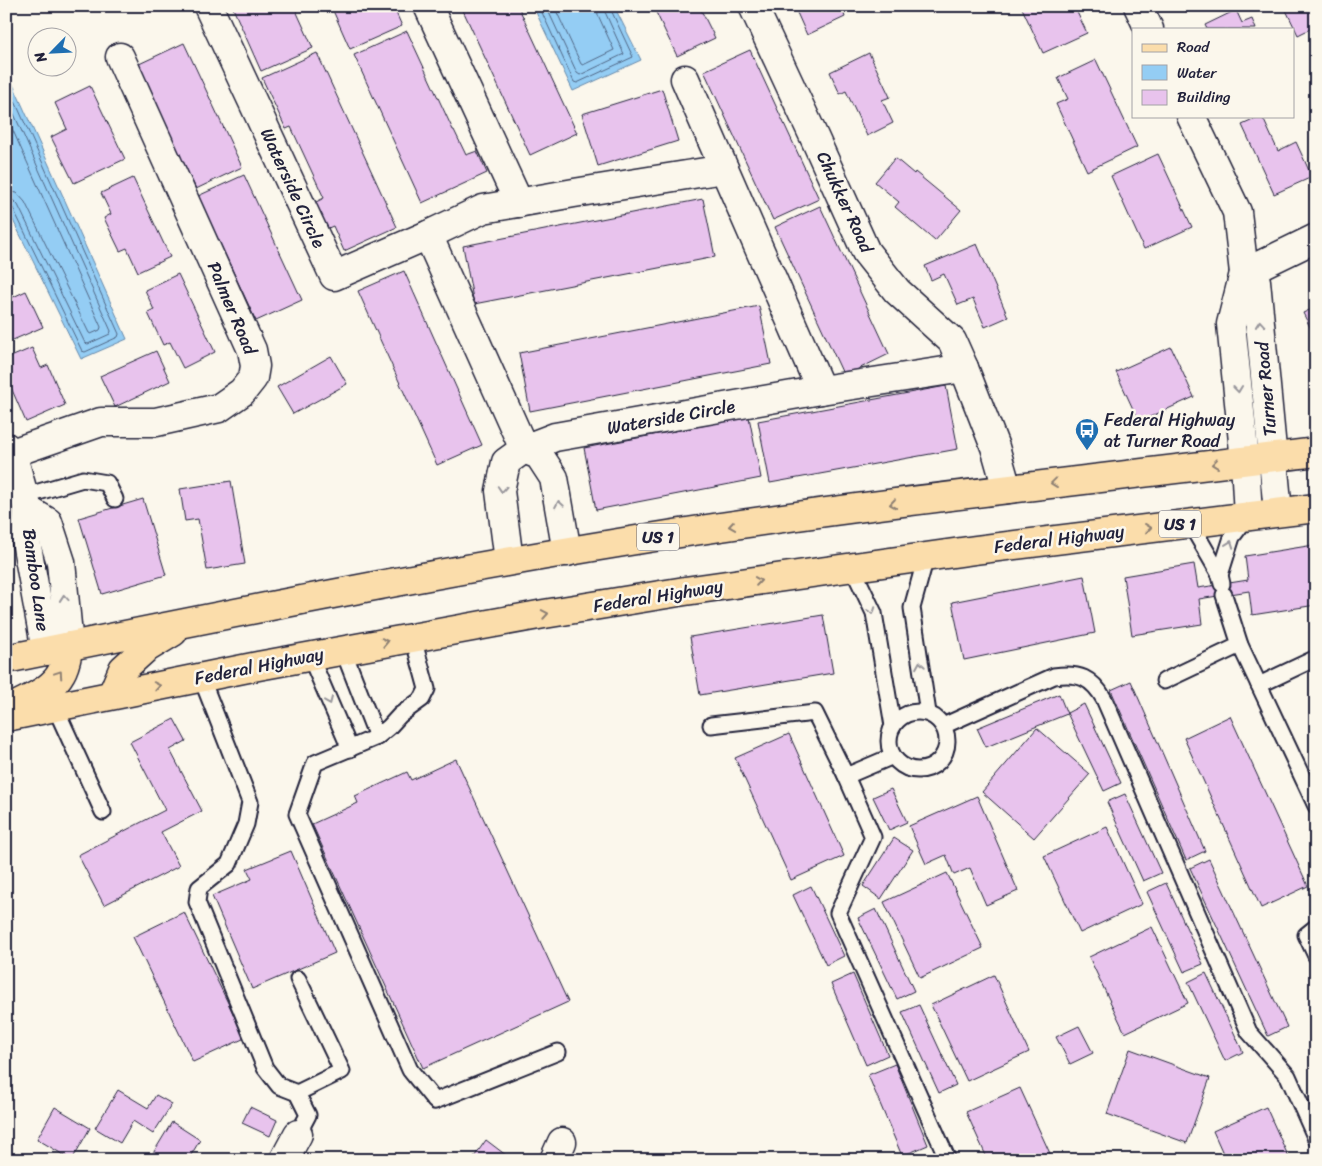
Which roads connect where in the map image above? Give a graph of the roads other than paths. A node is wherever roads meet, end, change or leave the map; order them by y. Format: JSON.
{"nodes":[{"id":1,"x":208,"y":6,"type":"edge"},
{"id":2,"x":428,"y":6,"type":"edge"},
{"id":3,"x":753,"y":6,"type":"edge"},
{"id":4,"x":1138,"y":6,"type":"edge"},
{"id":5,"x":1149,"y":28,"type":"edge"},
{"id":6,"x":120,"y":57,"type":"dead end"},
{"id":7,"x":685,"y":79,"type":"dead end"},
{"id":8,"x":1192,"y":118,"type":"edge"},
{"id":9,"x":724,"y":169,"type":"junction"},
{"id":10,"x":519,"y":203,"type":"junction"},
{"id":11,"x":428,"y":236,"type":"junction"},
{"id":12,"x":1316,"y":238,"type":"edge"},
{"id":13,"x":1244,"y":272,"type":"junction"},
{"id":14,"x":964,"y":368,"type":"junction"},
{"id":15,"x":820,"y":390,"type":"junction"},
{"id":16,"x":524,"y":449,"type":"junction"},
{"id":17,"x":9,"y":450,"type":"edge"},
{"id":18,"x":1316,"y":452,"type":"edge"},
{"id":19,"x":1273,"y":457,"type":"junction"},
{"id":20,"x":1245,"y":460,"type":"junction"},
{"id":21,"x":1007,"y":488,"type":"junction"},
{"id":22,"x":115,"y":499,"type":"dead end"},
{"id":23,"x":20,"y":507,"type":"edge"},
{"id":24,"x":1316,"y":508,"type":"edge"},
{"id":25,"x":1278,"y":512,"type":"junction"},
{"id":26,"x":1248,"y":516,"type":"junction"},
{"id":27,"x":1190,"y":523,"type":"junction"},
{"id":28,"x":568,"y":552,"type":"junction"},
{"id":29,"x":926,"y":557,"type":"junction"},
{"id":30,"x":509,"y":561,"type":"junction"},
{"id":31,"x":852,"y":567,"type":"junction"},
{"id":32,"x":1222,"y":585,"type":"junction"},
{"id":33,"x":192,"y":622,"type":"junction"},
{"id":34,"x":412,"y":638,"type":"junction"},
{"id":35,"x":1240,"y":646,"type":"junction"},
{"id":36,"x":58,"y":649,"type":"junction"},
{"id":37,"x":343,"y":650,"type":"junction"},
{"id":38,"x":310,"y":656,"type":"junction"},
{"id":39,"x":1316,"y":658,"type":"edge"},
{"id":40,"x":6,"y":659,"type":"edge"},
{"id":41,"x":201,"y":677,"type":"junction"},
{"id":42,"x":1164,"y":681,"type":"dead end"},
{"id":43,"x":1259,"y":684,"type":"junction"},
{"id":44,"x":112,"y":695,"type":"junction"},
{"id":45,"x":55,"y":707,"type":"junction"},
{"id":46,"x":6,"y":712,"type":"edge"},
{"id":47,"x":928,"y":713,"type":"junction"},
{"id":48,"x":6,"y":717,"type":"edge"},
{"id":49,"x":711,"y":724,"type":"dead end"},
{"id":50,"x":893,"y":726,"type":"junction"},
{"id":51,"x":943,"y":726,"type":"junction"},
{"id":52,"x":377,"y":737,"type":"junction"},
{"id":53,"x":350,"y":749,"type":"junction"},
{"id":54,"x":893,"y":756,"type":"junction"},
{"id":55,"x":846,"y":776,"type":"junction"},
{"id":56,"x":1316,"y":806,"type":"edge"},
{"id":57,"x":103,"y":812,"type":"dead end"},
{"id":58,"x":1316,"y":928,"type":"edge"},
{"id":59,"x":1316,"y":956,"type":"edge"},
{"id":60,"x":298,"y":979,"type":"dead end"},
{"id":61,"x":558,"y":1052,"type":"dead end"},
{"id":62,"x":297,"y":1093,"type":"junction"},
{"id":63,"x":298,"y":1134,"type":"joint"},
{"id":64,"x":1316,"y":1138,"type":"edge"},
{"id":65,"x":284,"y":1160,"type":"edge"},
{"id":66,"x":948,"y":1160,"type":"edge"}],
"edges":[{"from":1,"to":11,"type":"street","name":"Waterside Circle"},
{"from":2,"to":10,"type":"street"},
{"from":3,"to":14,"type":"street","name":"Chukker Road"},
{"from":4,"to":5,"type":"street"},
{"from":6,"to":17,"type":"street","name":"Palmer Road"},
{"from":7,"to":9,"type":"street"},
{"from":8,"to":13,"type":"street","name":"Turner Road"},
{"from":9,"to":10,"type":"street","name":"Waterside Circle"},
{"from":9,"to":15,"type":"street"},
{"from":10,"to":11,"type":"street","name":"Waterside Circle"},
{"from":11,"to":16,"type":"street"},
{"from":12,"to":13,"type":"street"},
{"from":19,"to":13,"type":"street","name":"Turner Road","one_way":true},
{"from":13,"to":20,"type":"street","name":"Turner Road","one_way":true},
{"from":14,"to":15,"type":"street","name":"Waterside Circle"},
{"from":14,"to":21,"type":"street","name":"Chukker Road"},
{"from":15,"to":16,"type":"street","name":"Waterside Circle"},
{"from":28,"to":16,"type":"street","one_way":true},
{"from":16,"to":30,"type":"street","name":"Waterside Circle","one_way":true},
{"from":17,"to":23,"type":"street"},
{"from":18,"to":19,"type":"main road","number":"US 1"},
{"from":19,"to":20,"type":"main road","number":"US 1"},
{"from":19,"to":25,"type":"street","name":"Turner Road"},
{"from":20,"to":21,"type":"main road","number":"US 1","one_way":true},
{"from":20,"to":26,"type":"street","name":"Turner Road"},
{"from":21,"to":28,"type":"main road","number":"US 1","one_way":true},
{"from":22,"to":23,"type":"lane"},
{"from":23,"to":36,"type":"street","name":"Bamboo Lane"},
{"from":24,"to":25,"type":"main road","name":"Federal Highway","number":"US 1"},
{"from":25,"to":26,"type":"main road","name":"Federal Highway","number":"US 1"},
{"from":26,"to":27,"type":"main road","name":"Federal Highway","number":"US 1"},
{"from":32,"to":26,"type":"lane","one_way":true},
{"from":29,"to":27,"type":"main road","name":"Federal Highway","number":"US 1","one_way":true},
{"from":27,"to":32,"type":"lane"},
{"from":28,"to":30,"type":"main road","number":"US 1"},
{"from":29,"to":31,"type":"main road","name":"Federal Highway","number":"US 1"},
{"from":47,"to":29,"type":"lane","one_way":true},
{"from":30,"to":33,"type":"main road","number":"US 1"},
{"from":34,"to":31,"type":"main road","name":"Federal Highway","number":"US 1","one_way":true},
{"from":31,"to":50,"type":"lane","one_way":true},
{"from":32,"to":35,"type":"lane"},
{"from":33,"to":36,"type":"main road","number":"US 1"},
{"from":33,"to":44,"type":"main road"},
{"from":37,"to":34,"type":"main road","name":"Federal Highway","number":"US 1","one_way":true},
{"from":34,"to":52,"type":"lane"},
{"from":35,"to":42,"type":"lane"},
{"from":35,"to":43,"type":"lane"},
{"from":36,"to":40,"type":"main road","number":"US 1"},
{"from":46,"to":36,"type":"main road","one_way":true},
{"from":37,"to":38,"type":"main road","name":"Federal Highway","number":"US 1"},
{"from":37,"to":52,"type":"lane"},
{"from":38,"to":41,"type":"main road","name":"Federal Highway","number":"US 1"},
{"from":38,"to":53,"type":"lane","one_way":true},
{"from":39,"to":43,"type":"lane"},
{"from":44,"to":41,"type":"main road","name":"Federal Highway","number":"US 1","one_way":true},
{"from":41,"to":62,"type":"lane"},
{"from":43,"to":56,"type":"lane"},
{"from":44,"to":45,"type":"main road","name":"Federal Highway","number":"US 1"},
{"from":45,"to":48,"type":"main road","name":"Federal Highway","number":"US 1"},
{"from":45,"to":57,"type":"lane"},
{"from":47,"to":50,"type":"lane"},
{"from":47,"to":51,"type":"lane"},
{"from":49,"to":55,"type":"lane"},
{"from":50,"to":54,"type":"lane"},
{"from":51,"to":54,"type":"lane"},
{"from":51,"to":64,"type":"lane"},
{"from":52,"to":53,"type":"lane"},
{"from":53,"to":61,"type":"lane"},
{"from":54,"to":55,"type":"lane"},
{"from":55,"to":66,"type":"lane"},
{"from":58,"to":59,"type":"lane"},
{"from":60,"to":62,"type":"lane"},
{"from":62,"to":63,"type":"lane"},
{"from":63,"to":65,"type":"street"}]}
